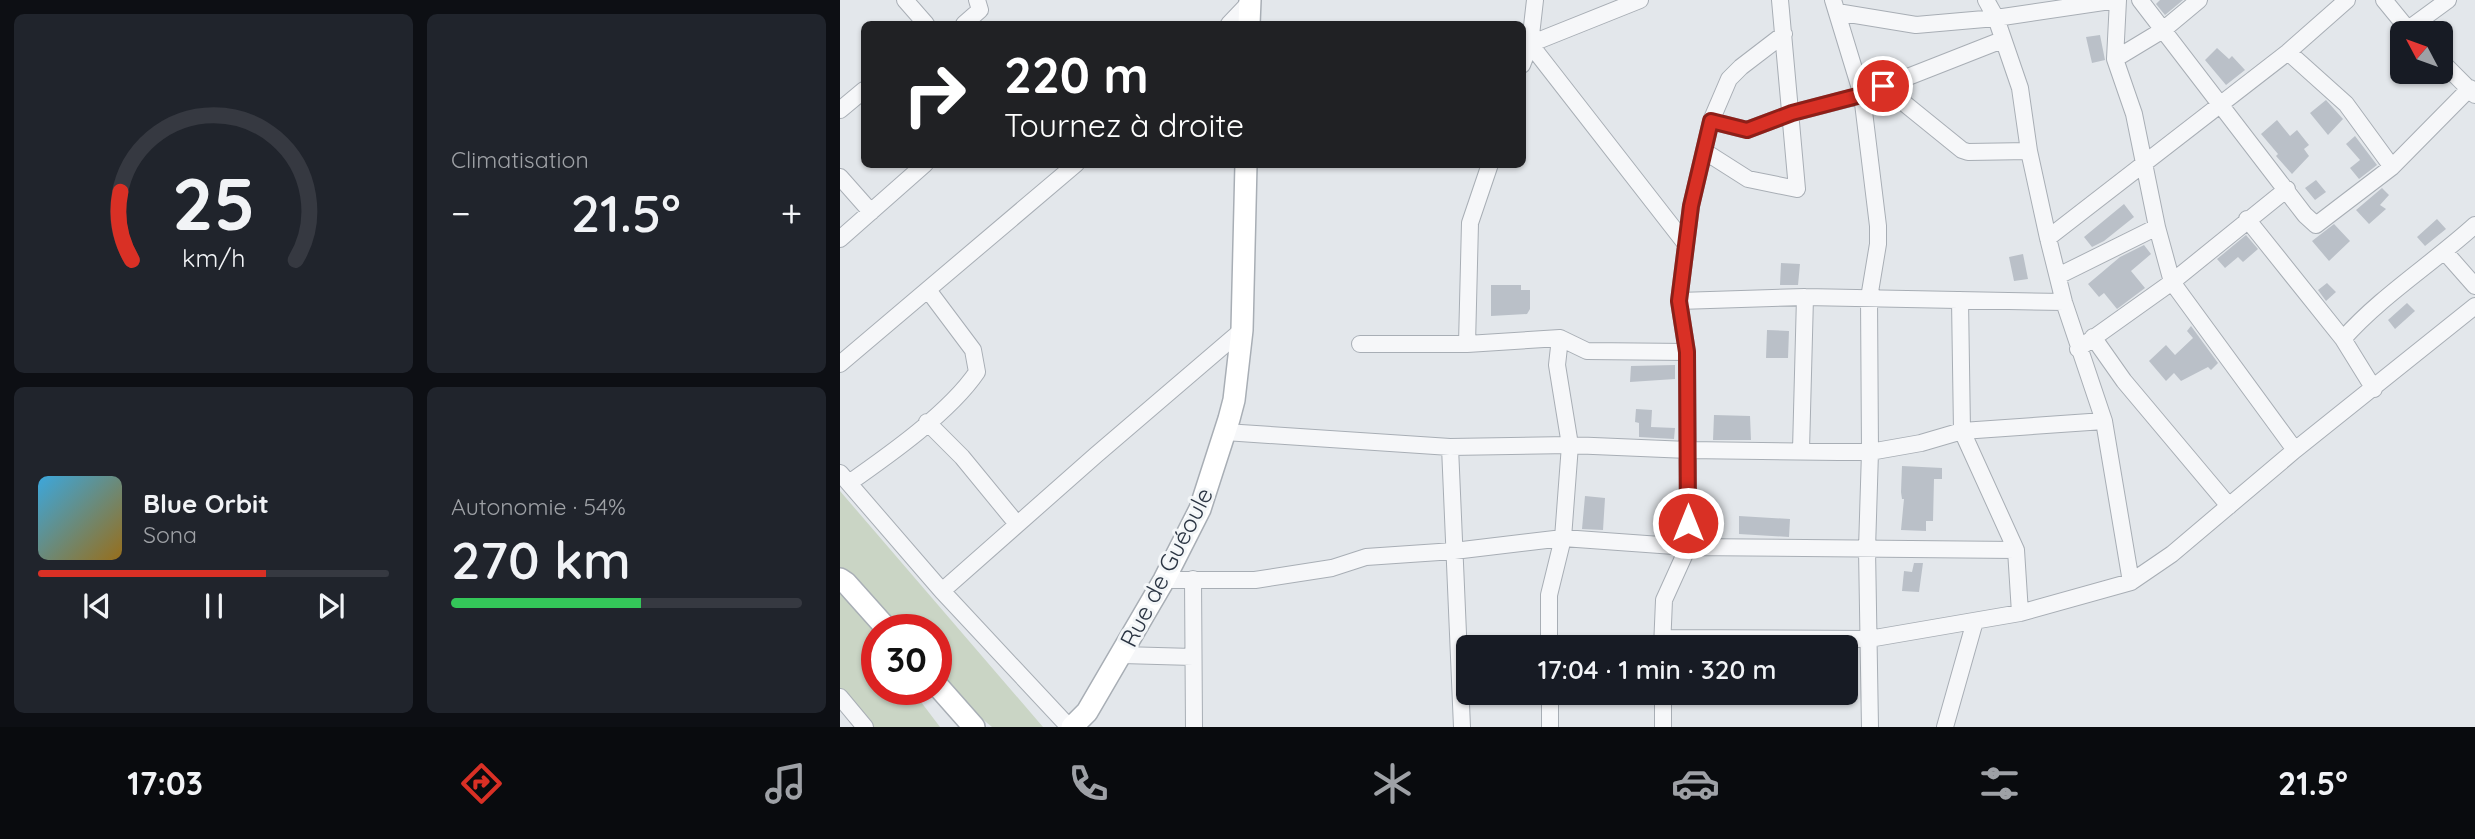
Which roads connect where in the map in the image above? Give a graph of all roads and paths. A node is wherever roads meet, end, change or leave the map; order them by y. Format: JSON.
{"nodes":[{"id":1,"x":905,"y":0,"type":"edge"},
{"id":2,"x":977,"y":0,"type":"edge"},
{"id":3,"x":1535,"y":0,"type":"edge"},
{"id":4,"x":1640,"y":0,"type":"edge"},
{"id":5,"x":1780,"y":0,"type":"edge"},
{"id":6,"x":1986,"y":0,"type":"edge"},
{"id":7,"x":2118,"y":0,"type":"edge"},
{"id":8,"x":2140,"y":0,"type":"edge"},
{"id":9,"x":2199,"y":0,"type":"edge"},
{"id":10,"x":2347,"y":0,"type":"edge"},
{"id":11,"x":2384,"y":0,"type":"edge"},
{"id":12,"x":2448,"y":0,"type":"edge"},
{"id":13,"x":1250,"y":1,"type":"edge"},
{"id":14,"x":1835,"y":6,"type":"edge"},
{"id":15,"x":1996,"y":18,"type":"junction"},
{"id":16,"x":923,"y":21,"type":"edge"},
{"id":17,"x":967,"y":21,"type":"edge"},
{"id":18,"x":1232,"y":21,"type":"edge"},
{"id":19,"x":1249,"y":21,"type":"edge"},
{"id":20,"x":2400,"y":21,"type":"edge"},
{"id":21,"x":2422,"y":21,"type":"edge"},
{"id":22,"x":2163,"y":30,"type":"junction"},
{"id":23,"x":1784,"y":34,"type":"junction"},
{"id":24,"x":2002,"y":40,"type":"junction"},
{"id":25,"x":1530,"y":44,"type":"junction"},
{"id":26,"x":2288,"y":52,"type":"junction"},
{"id":27,"x":1526,"y":54,"type":"edge"},
{"id":28,"x":2115,"y":58,"type":"junction"},
{"id":29,"x":2454,"y":73,"type":"edge"},
{"id":30,"x":1883,"y":86,"type":"junction"},
{"id":31,"x":2473,"y":91,"type":"edge"},
{"id":32,"x":861,"y":92,"type":"edge"},
{"id":33,"x":1861,"y":95,"type":"junction"},
{"id":34,"x":2220,"y":103,"type":"junction"},
{"id":35,"x":840,"y":110,"type":"edge"},
{"id":36,"x":1792,"y":113,"type":"junction"},
{"id":37,"x":1711,"y":121,"type":"junction"},
{"id":38,"x":1704,"y":151,"type":"junction"},
{"id":39,"x":2029,"y":151,"type":"junction"},
{"id":40,"x":2144,"y":163,"type":"junction"},
{"id":41,"x":2392,"y":167,"type":"junction"},
{"id":42,"x":920,"y":168,"type":"edge"},
{"id":43,"x":1246,"y":168,"type":"edge"},
{"id":44,"x":1489,"y":168,"type":"edge"},
{"id":45,"x":1057,"y":171,"type":"edge"},
{"id":46,"x":840,"y":177,"type":"edge"},
{"id":47,"x":2287,"y":189,"type":"junction"},
{"id":48,"x":871,"y":212,"type":"junction"},
{"id":49,"x":2247,"y":219,"type":"junction"},
{"id":50,"x":2475,"y":225,"type":"edge"},
{"id":51,"x":2157,"y":227,"type":"junction"},
{"id":52,"x":2048,"y":238,"type":"junction"},
{"id":53,"x":840,"y":239,"type":"edge"},
{"id":54,"x":1685,"y":243,"type":"junction"},
{"id":55,"x":2445,"y":252,"type":"junction"},
{"id":56,"x":2058,"y":276,"type":"junction"},
{"id":57,"x":2172,"y":282,"type":"junction"},
{"id":58,"x":2475,"y":286,"type":"edge"},
{"id":59,"x":928,"y":290,"type":"junction"},
{"id":60,"x":1805,"y":297,"type":"junction"},
{"id":61,"x":1869,"y":298,"type":"junction"},
{"id":62,"x":1960,"y":300,"type":"junction"},
{"id":63,"x":1679,"y":301,"type":"junction"},
{"id":64,"x":2064,"y":302,"type":"junction"},
{"id":65,"x":2475,"y":306,"type":"edge"},
{"id":66,"x":1242,"y":330,"type":"junction"},
{"id":67,"x":2093,"y":337,"type":"junction"},
{"id":68,"x":1560,"y":338,"type":"junction"},
{"id":69,"x":2343,"y":339,"type":"junction"},
{"id":70,"x":1360,"y":344,"type":"dead end"},
{"id":71,"x":1467,"y":344,"type":"junction"},
{"id":72,"x":2078,"y":349,"type":"junction"},
{"id":73,"x":1687,"y":352,"type":"junction"},
{"id":74,"x":840,"y":364,"type":"edge"},
{"id":75,"x":2374,"y":389,"type":"junction"},
{"id":76,"x":2104,"y":421,"type":"junction"},
{"id":77,"x":927,"y":422,"type":"junction"},
{"id":78,"x":1962,"y":431,"type":"junction"},
{"id":79,"x":1225,"y":432,"type":"junction"},
{"id":80,"x":1570,"y":445,"type":"junction"},
{"id":81,"x":1450,"y":447,"type":"junction"},
{"id":82,"x":1688,"y":450,"type":"junction"},
{"id":83,"x":1801,"y":450,"type":"junction"},
{"id":84,"x":2295,"y":450,"type":"junction"},
{"id":85,"x":1870,"y":452,"type":"junction"},
{"id":86,"x":844,"y":478,"type":"edge"},
{"id":87,"x":2230,"y":506,"type":"junction"},
{"id":88,"x":1017,"y":524,"type":"junction"},
{"id":89,"x":1563,"y":538,"type":"junction"},
{"id":90,"x":1688,"y":547,"type":"junction"},
{"id":91,"x":1867,"y":549,"type":"junction"},
{"id":92,"x":2016,"y":550,"type":"junction"},
{"id":93,"x":1454,"y":551,"type":"junction"},
{"id":94,"x":840,"y":579,"type":"edge"},
{"id":95,"x":1193,"y":579,"type":"junction"},
{"id":96,"x":1164,"y":580,"type":"junction"},
{"id":97,"x":2131,"y":582,"type":"junction"},
{"id":98,"x":840,"y":592,"type":"edge"},
{"id":99,"x":943,"y":592,"type":"junction"},
{"id":100,"x":2020,"y":613,"type":"junction"},
{"id":101,"x":874,"y":614,"type":"edge"},
{"id":102,"x":861,"y":615,"type":"edge"},
{"id":103,"x":1975,"y":621,"type":"junction"},
{"id":104,"x":1549,"y":635,"type":"edge"},
{"id":105,"x":1662,"y":635,"type":"edge"},
{"id":106,"x":1858,"y":639,"type":"edge"},
{"id":107,"x":1869,"y":639,"type":"junction"},
{"id":108,"x":1122,"y":655,"type":"junction"},
{"id":109,"x":1194,"y":657,"type":"junction"},
{"id":110,"x":840,"y":697,"type":"edge"},
{"id":111,"x":952,"y":702,"type":"edge"},
{"id":112,"x":938,"y":705,"type":"edge"},
{"id":113,"x":1550,"y":705,"type":"edge"},
{"id":114,"x":1663,"y":705,"type":"edge"},
{"id":115,"x":1078,"y":723,"type":"edge"},
{"id":116,"x":865,"y":727,"type":"edge"},
{"id":117,"x":955,"y":727,"type":"edge"},
{"id":118,"x":974,"y":727,"type":"edge"},
{"id":119,"x":1194,"y":727,"type":"edge"},
{"id":120,"x":1462,"y":727,"type":"edge"},
{"id":121,"x":1550,"y":727,"type":"edge"},
{"id":122,"x":1663,"y":727,"type":"edge"},
{"id":123,"x":1870,"y":727,"type":"edge"},
{"id":124,"x":1945,"y":727,"type":"edge"}],
"edges":[{"from":1,"to":16,"type":"street"},
{"from":2,"to":17,"type":"street"},
{"from":3,"to":25,"type":"street"},
{"from":4,"to":25,"type":"street"},
{"from":5,"to":23,"type":"street"},
{"from":6,"to":15,"type":"street"},
{"from":7,"to":15,"type":"street"},
{"from":7,"to":28,"type":"street"},
{"from":8,"to":22,"type":"street"},
{"from":9,"to":22,"type":"street"},
{"from":10,"to":26,"type":"street"},
{"from":11,"to":20,"type":"street"},
{"from":12,"to":21,"type":"street"},
{"from":13,"to":18,"type":"street"},
{"from":13,"to":19,"type":"main road"},
{"from":14,"to":15,"type":"street"},
{"from":14,"to":33,"type":"street"},
{"from":15,"to":24,"type":"street"},
{"from":22,"to":28,"type":"street"},
{"from":22,"to":34,"type":"street"},
{"from":23,"to":36,"type":"street"},
{"from":23,"to":37,"type":"street"},
{"from":24,"to":30,"type":"street"},
{"from":24,"to":39,"type":"street"},
{"from":25,"to":27,"type":"street"},
{"from":25,"to":54,"type":"street"},
{"from":26,"to":34,"type":"street"},
{"from":26,"to":41,"type":"street"},
{"from":28,"to":40,"type":"street"},
{"from":29,"to":31,"type":"street"},
{"from":30,"to":33,"type":"street"},
{"from":30,"to":39,"type":"street"},
{"from":31,"to":41,"type":"street"},
{"from":32,"to":35,"type":"street"},
{"from":33,"to":36,"type":"street"},
{"from":33,"to":61,"type":"street"},
{"from":34,"to":40,"type":"street"},
{"from":34,"to":47,"type":"street"},
{"from":36,"to":37,"type":"street"},
{"from":36,"to":38,"type":"street"},
{"from":37,"to":38,"type":"street"},
{"from":38,"to":54,"type":"street"},
{"from":39,"to":52,"type":"street"},
{"from":40,"to":51,"type":"street"},
{"from":40,"to":52,"type":"street"},
{"from":41,"to":47,"type":"street"},
{"from":42,"to":48,"type":"street"},
{"from":43,"to":66,"type":"main road","name":"Rue de Guéoule"},
{"from":44,"to":71,"type":"street"},
{"from":45,"to":59,"type":"street"},
{"from":46,"to":48,"type":"street"},
{"from":47,"to":49,"type":"street"},
{"from":48,"to":53,"type":"street"},
{"from":49,"to":57,"type":"street"},
{"from":49,"to":69,"type":"street"},
{"from":50,"to":55,"type":"street"},
{"from":51,"to":56,"type":"street"},
{"from":51,"to":57,"type":"street"},
{"from":52,"to":56,"type":"street"},
{"from":54,"to":63,"type":"street"},
{"from":55,"to":58,"type":"street"},
{"from":55,"to":69,"type":"street"},
{"from":56,"to":64,"type":"street"},
{"from":57,"to":67,"type":"street"},
{"from":57,"to":84,"type":"street"},
{"from":59,"to":74,"type":"street"},
{"from":59,"to":77,"type":"street"},
{"from":60,"to":61,"type":"street"},
{"from":60,"to":63,"type":"street"},
{"from":60,"to":83,"type":"street"},
{"from":61,"to":62,"type":"street"},
{"from":61,"to":85,"type":"street"},
{"from":62,"to":64,"type":"street"},
{"from":62,"to":78,"type":"street"},
{"from":63,"to":73,"type":"street"},
{"from":64,"to":72,"type":"street"},
{"from":65,"to":75,"type":"street"},
{"from":66,"to":79,"type":"main road","name":"Rue de Guéoule"},
{"from":66,"to":88,"type":"street"},
{"from":67,"to":72,"type":"street"},
{"from":67,"to":87,"type":"street"},
{"from":68,"to":71,"type":"street"},
{"from":68,"to":73,"type":"street"},
{"from":68,"to":80,"type":"street"},
{"from":69,"to":75,"type":"street"},
{"from":70,"to":71,"type":"street"},
{"from":72,"to":76,"type":"street"},
{"from":73,"to":82,"type":"street"},
{"from":75,"to":84,"type":"street"},
{"from":76,"to":78,"type":"street"},
{"from":76,"to":97,"type":"street"},
{"from":77,"to":86,"type":"street"},
{"from":77,"to":88,"type":"street"},
{"from":78,"to":85,"type":"street"},
{"from":78,"to":92,"type":"street"},
{"from":79,"to":81,"type":"street"},
{"from":79,"to":96,"type":"main road","name":"Rue de Guéoule"},
{"from":80,"to":81,"type":"street"},
{"from":80,"to":82,"type":"street"},
{"from":80,"to":89,"type":"street"},
{"from":81,"to":93,"type":"street"},
{"from":82,"to":83,"type":"street"},
{"from":82,"to":90,"type":"street"},
{"from":83,"to":85,"type":"street"},
{"from":84,"to":87,"type":"street"},
{"from":85,"to":91,"type":"street"},
{"from":86,"to":99,"type":"street"},
{"from":87,"to":97,"type":"street"},
{"from":88,"to":99,"type":"street"},
{"from":89,"to":90,"type":"street"},
{"from":89,"to":93,"type":"street"},
{"from":89,"to":104,"type":"street"},
{"from":90,"to":91,"type":"street"},
{"from":90,"to":105,"type":"street"},
{"from":91,"to":92,"type":"street"},
{"from":91,"to":107,"type":"street"},
{"from":92,"to":100,"type":"street"},
{"from":93,"to":95,"type":"street"},
{"from":93,"to":120,"type":"street"},
{"from":94,"to":101,"type":"main road"},
{"from":95,"to":96,"type":"street"},
{"from":95,"to":109,"type":"street"},
{"from":96,"to":108,"type":"main road","name":"Rue de Guéoule"},
{"from":97,"to":100,"type":"street"},
{"from":98,"to":102,"type":"main road"},
{"from":99,"to":115,"type":"street"},
{"from":100,"to":103,"type":"street"},
{"from":103,"to":107,"type":"street"},
{"from":103,"to":124,"type":"street"},
{"from":106,"to":107,"type":"street"},
{"from":107,"to":123,"type":"street"},
{"from":108,"to":109,"type":"street"},
{"from":108,"to":115,"type":"main road","name":"Rue de Guéoule"},
{"from":109,"to":119,"type":"street"},
{"from":110,"to":116,"type":"street"},
{"from":111,"to":118,"type":"main road"},
{"from":112,"to":117,"type":"main road"},
{"from":113,"to":121,"type":"street"},
{"from":114,"to":122,"type":"street"}]}
